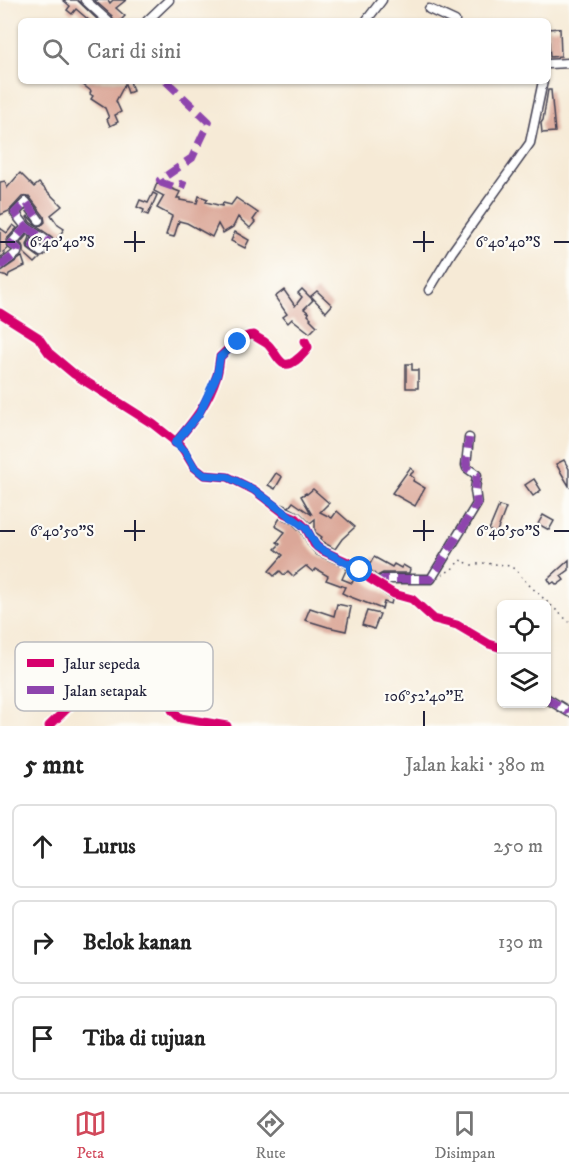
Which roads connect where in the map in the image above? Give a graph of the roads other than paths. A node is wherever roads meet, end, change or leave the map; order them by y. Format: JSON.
{"nodes":[{"id":1,"x":85,"y":0,"type":"edge"},
{"id":2,"x":169,"y":0,"type":"edge"},
{"id":3,"x":381,"y":0,"type":"edge"},
{"id":4,"x":429,"y":9,"type":"dead end"},
{"id":5,"x":105,"y":18,"type":"edge"},
{"id":6,"x":150,"y":18,"type":"edge"},
{"id":7,"x":368,"y":18,"type":"edge"},
{"id":8,"x":448,"y":18,"type":"edge"},
{"id":9,"x":569,"y":63,"type":"edge"},
{"id":10,"x":551,"y":64,"type":"edge"},
{"id":11,"x":542,"y":84,"type":"edge"},
{"id":12,"x":39,"y":220,"type":"dead end"},
{"id":13,"x":26,"y":227,"type":"junction"},
{"id":14,"x":38,"y":236,"type":"junction"},
{"id":15,"x":49,"y":242,"type":"dead end"},
{"id":16,"x":41,"y":252,"type":"dead end"},
{"id":17,"x":0,"y":266,"type":"edge"},
{"id":18,"x":429,"y":290,"type":"dead end"},
{"id":19,"x":0,"y":313,"type":"edge"},
{"id":20,"x":305,"y":341,"type":"dead end"},
{"id":21,"x":469,"y":438,"type":"dead end"},
{"id":22,"x":175,"y":443,"type":"junction"},
{"id":23,"x":379,"y":584,"type":"junction"},
{"id":24,"x":497,"y":647,"type":"edge"},
{"id":25,"x":551,"y":701,"type":"edge"},
{"id":26,"x":65,"y":711,"type":"edge"},
{"id":27,"x":173,"y":711,"type":"edge"},
{"id":28,"x":569,"y":712,"type":"edge"},
{"id":29,"x":50,"y":726,"type":"edge"},
{"id":30,"x":226,"y":726,"type":"edge"}],
"edges":[{"from":1,"to":5,"type":"street"},
{"from":2,"to":6,"type":"street"},
{"from":3,"to":7,"type":"street"},
{"from":4,"to":8,"type":"street"},
{"from":9,"to":10,"type":"street"},
{"from":11,"to":18,"type":"street"},
{"from":12,"to":13,"type":"street"},
{"from":13,"to":14,"type":"street"},
{"from":13,"to":17,"type":"street"},
{"from":14,"to":15,"type":"street"},
{"from":14,"to":16,"type":"street"},
{"from":19,"to":22,"type":"street"},
{"from":20,"to":22,"type":"street"},
{"from":21,"to":23,"type":"street"},
{"from":22,"to":23,"type":"street"},
{"from":23,"to":24,"type":"street"},
{"from":25,"to":28,"type":"street"},
{"from":26,"to":29,"type":"street"},
{"from":27,"to":30,"type":"street"}]}
